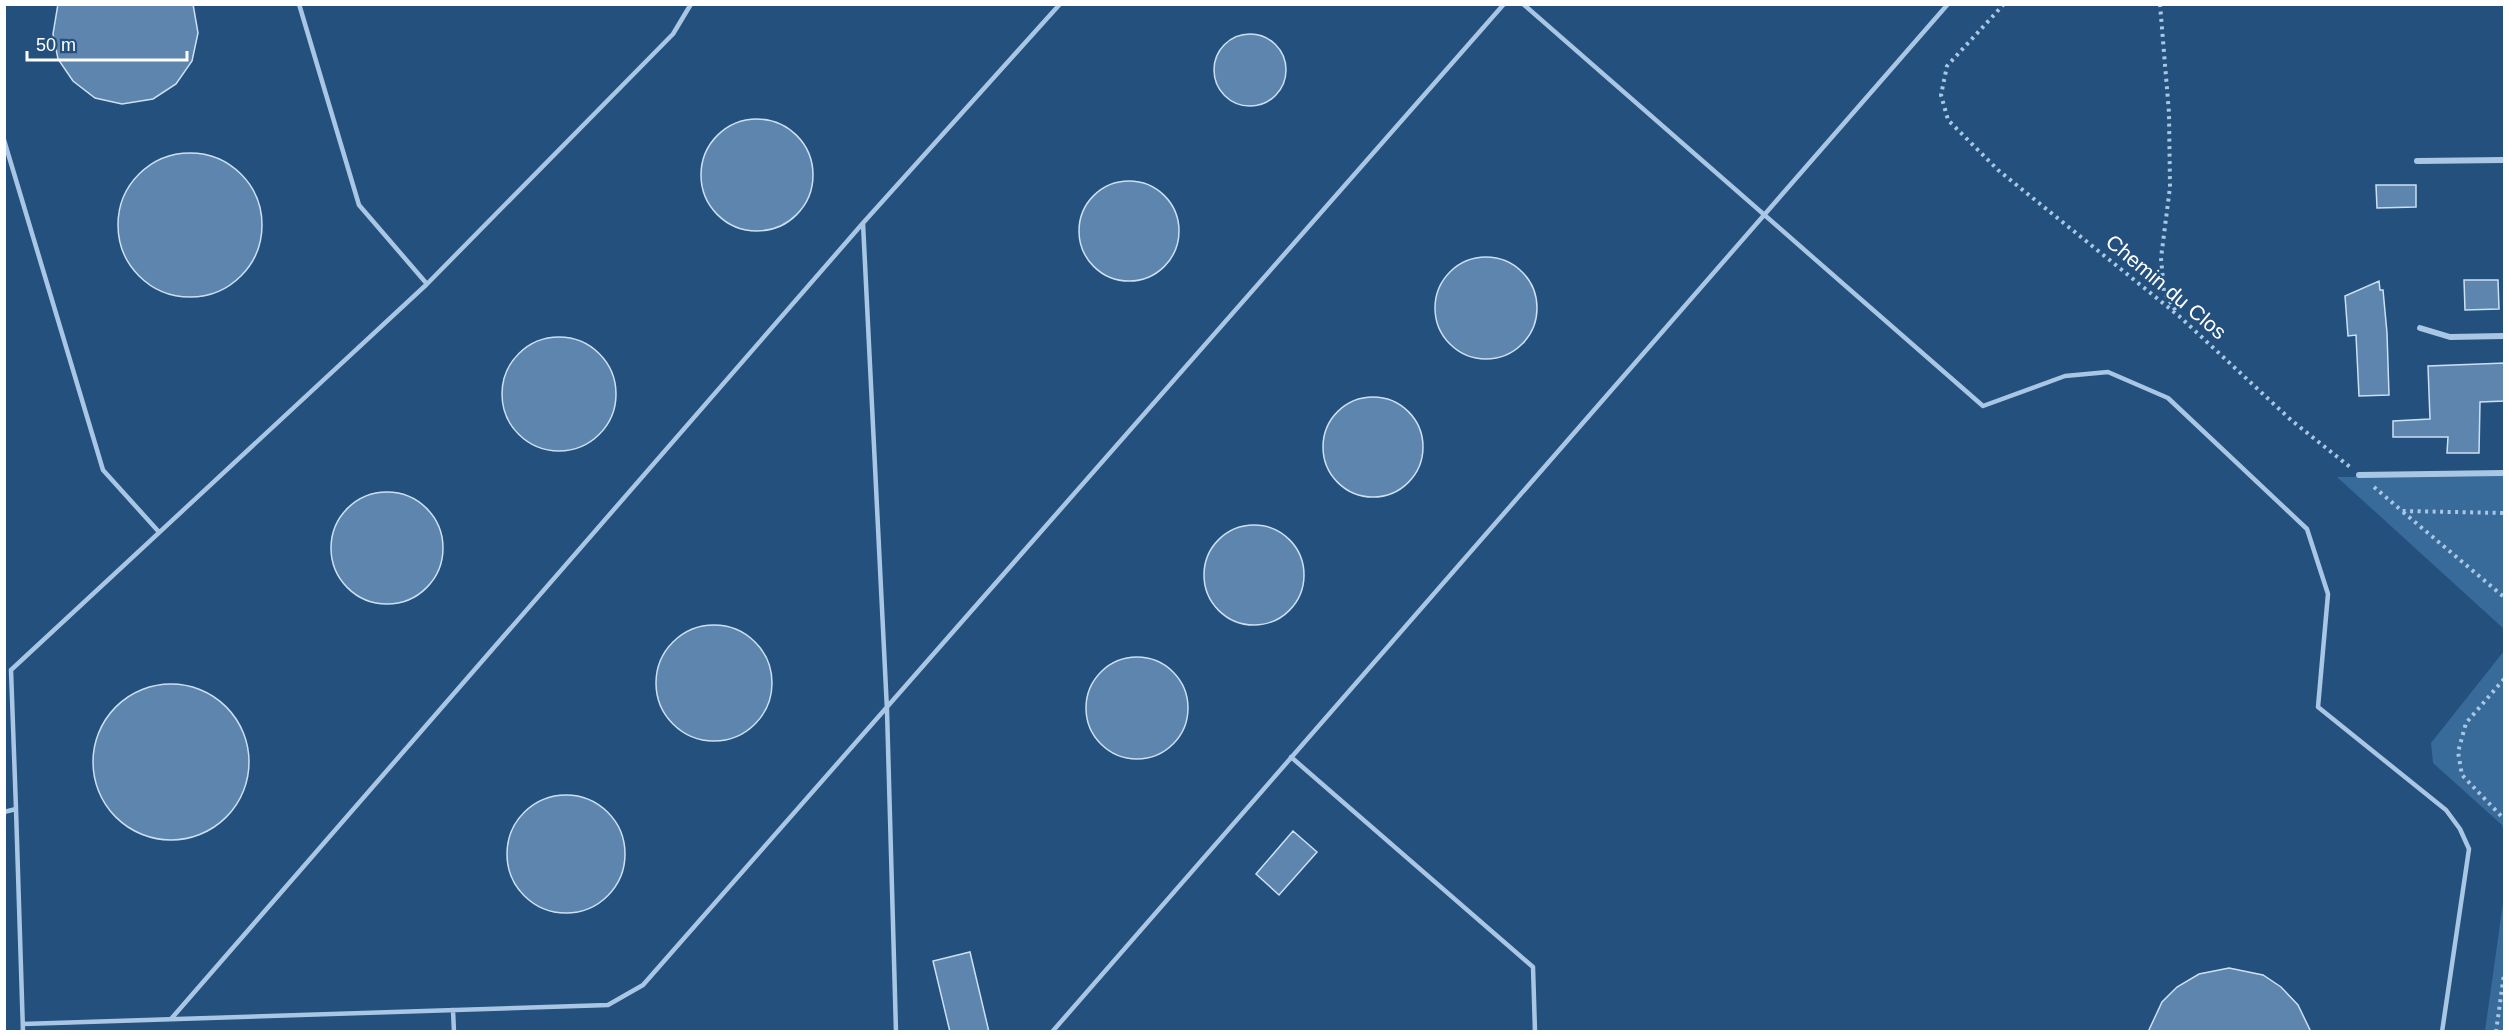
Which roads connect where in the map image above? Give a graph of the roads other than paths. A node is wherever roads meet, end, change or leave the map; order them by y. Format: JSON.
{"nodes":[{"id":1,"x":299,"y":4,"type":"edge"},
{"id":2,"x":691,"y":4,"type":"edge"},
{"id":3,"x":1060,"y":4,"type":"edge"},
{"id":4,"x":1504,"y":4,"type":"edge"},
{"id":5,"x":1523,"y":4,"type":"edge"},
{"id":6,"x":1948,"y":4,"type":"edge"},
{"id":7,"x":4,"y":140,"type":"edge"},
{"id":8,"x":2505,"y":160,"type":"edge"},
{"id":9,"x":2417,"y":161,"type":"dead end"},
{"id":10,"x":1765,"y":214,"type":"junction"},
{"id":11,"x":863,"y":223,"type":"junction"},
{"id":12,"x":427,"y":284,"type":"junction"},
{"id":13,"x":2420,"y":328,"type":"dead end"},
{"id":14,"x":2505,"y":336,"type":"edge"},
{"id":15,"x":2505,"y":473,"type":"edge"},
{"id":16,"x":2359,"y":475,"type":"road end"},
{"id":17,"x":159,"y":532,"type":"junction"},
{"id":18,"x":887,"y":710,"type":"junction"},
{"id":19,"x":1291,"y":757,"type":"junction"},
{"id":20,"x":16,"y":809,"type":"junction"},
{"id":21,"x":4,"y":812,"type":"edge"},
{"id":22,"x":453,"y":1010,"type":"junction"},
{"id":23,"x":171,"y":1019,"type":"junction"},
{"id":24,"x":23,"y":1024,"type":"junction"},
{"id":25,"x":23,"y":1032,"type":"edge"},
{"id":26,"x":454,"y":1032,"type":"edge"},
{"id":27,"x":896,"y":1032,"type":"edge"},
{"id":28,"x":1052,"y":1032,"type":"edge"},
{"id":29,"x":1535,"y":1032,"type":"edge"},
{"id":30,"x":2442,"y":1032,"type":"edge"}],
"edges":[{"from":1,"to":12,"type":"lane"},
{"from":2,"to":12,"type":"lane"},
{"from":3,"to":11,"type":"lane"},
{"from":4,"to":18,"type":"lane"},
{"from":5,"to":10,"type":"lane"},
{"from":6,"to":10,"type":"lane"},
{"from":7,"to":17,"type":"lane"},
{"from":8,"to":9,"type":"street"},
{"from":10,"to":19,"type":"lane"},
{"from":10,"to":30,"type":"lane"},
{"from":11,"to":18,"type":"lane"},
{"from":11,"to":23,"type":"lane"},
{"from":12,"to":17,"type":"lane"},
{"from":13,"to":14,"type":"street"},
{"from":15,"to":16,"type":"street"},
{"from":17,"to":20,"type":"lane"},
{"from":18,"to":22,"type":"lane"},
{"from":18,"to":27,"type":"lane"},
{"from":19,"to":28,"type":"lane"},
{"from":19,"to":29,"type":"lane"},
{"from":20,"to":21,"type":"lane"},
{"from":20,"to":24,"type":"lane"},
{"from":22,"to":23,"type":"lane"},
{"from":22,"to":26,"type":"lane"},
{"from":23,"to":24,"type":"lane"},
{"from":24,"to":25,"type":"lane"}]}
